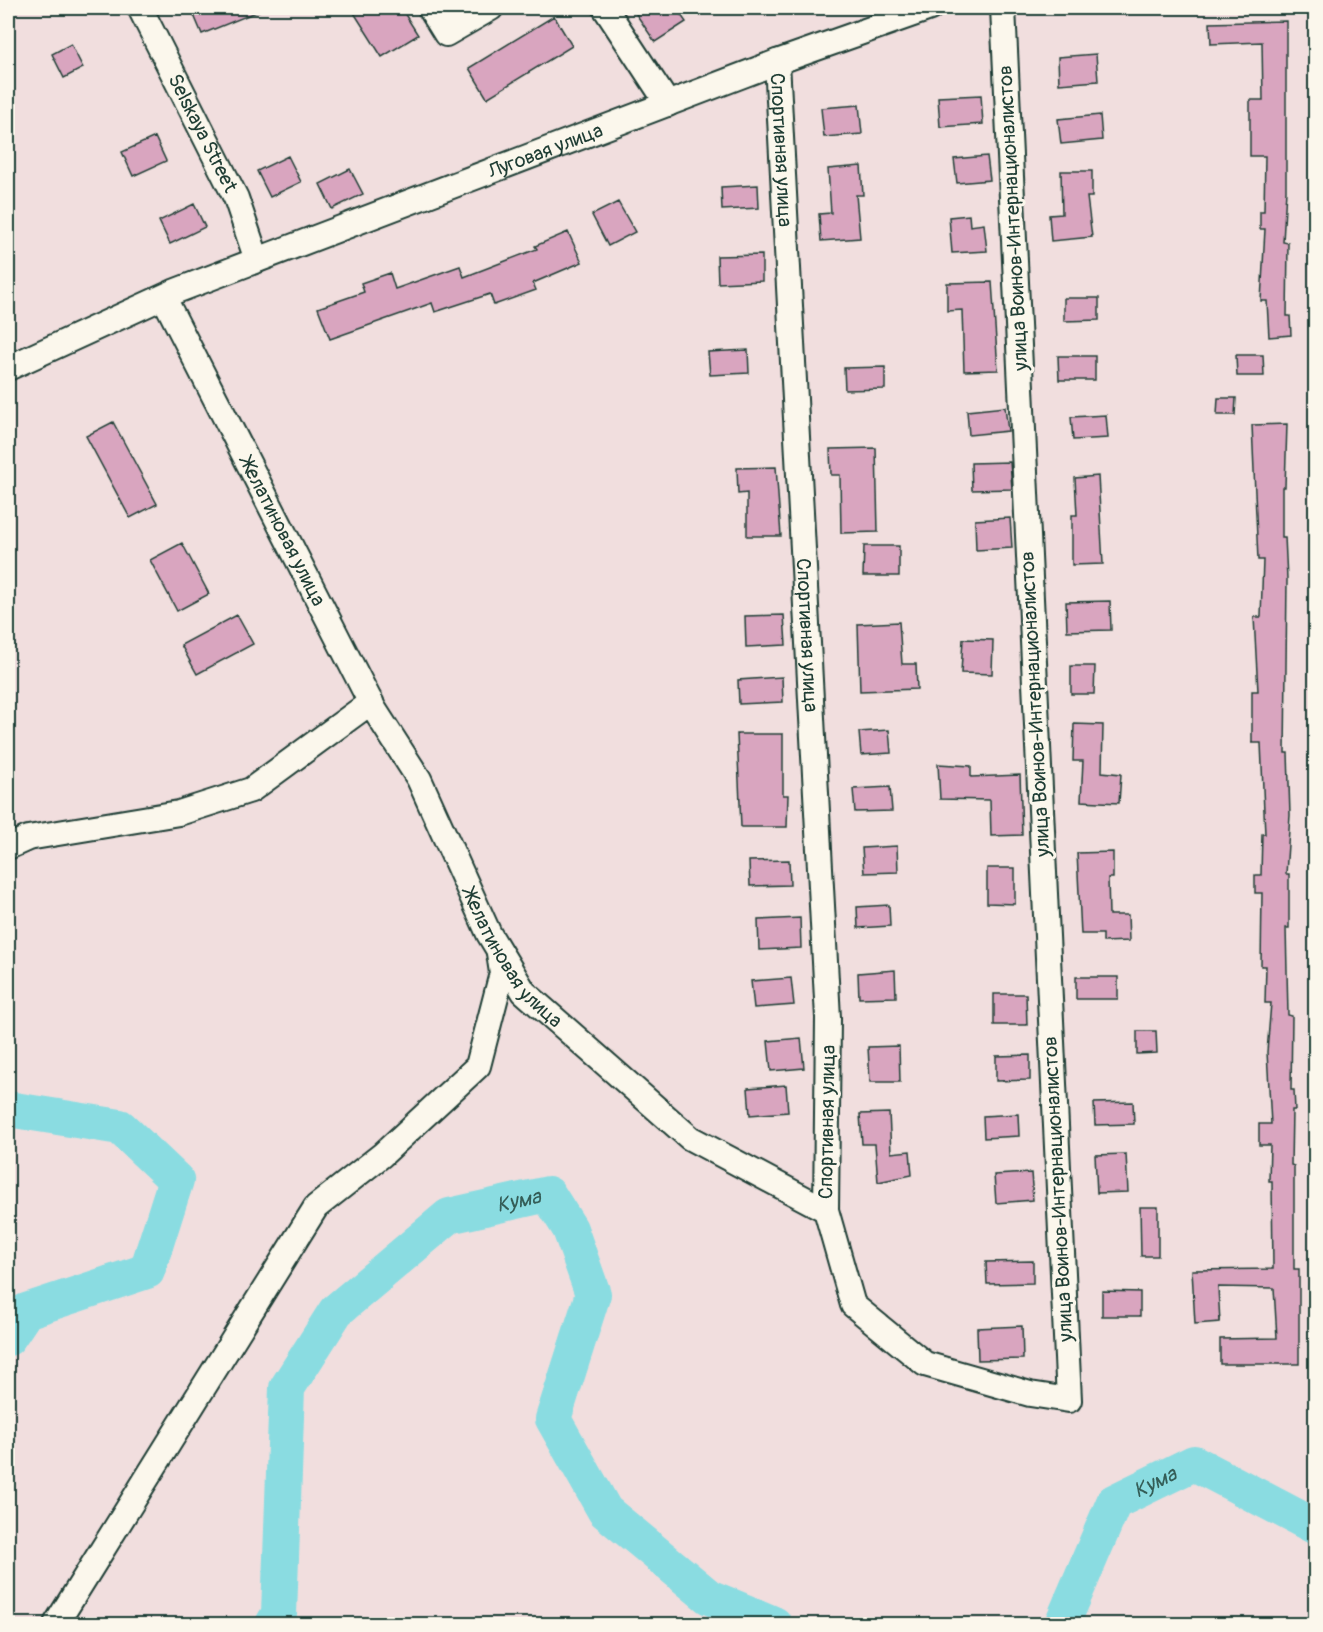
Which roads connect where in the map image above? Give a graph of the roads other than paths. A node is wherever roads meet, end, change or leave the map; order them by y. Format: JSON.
{"nodes":[{"id":1,"x":140,"y":8,"type":"edge"},
{"id":2,"x":430,"y":8,"type":"edge"},
{"id":3,"x":491,"y":8,"type":"edge"},
{"id":4,"x":605,"y":8,"type":"edge"},
{"id":5,"x":930,"y":8,"type":"edge"},
{"id":6,"x":1003,"y":8,"type":"edge"},
{"id":7,"x":777,"y":62,"type":"junction"},
{"id":8,"x":668,"y":104,"type":"junction"},
{"id":9,"x":257,"y":260,"type":"junction"},
{"id":10,"x":165,"y":298,"type":"junction"},
{"id":11,"x":8,"y":369,"type":"edge"},
{"id":12,"x":371,"y":702,"type":"junction"},
{"id":13,"x":8,"y":847,"type":"edge"},
{"id":14,"x":498,"y":950,"type":"junction"},
{"id":15,"x":826,"y":1210,"type":"junction"},
{"id":16,"x":56,"y":1624,"type":"edge"}],
"edges":[{"from":1,"to":9,"type":"street","name":"Selskaya Street"},
{"from":2,"to":3,"type":"street"},
{"from":4,"to":8,"type":"street"},
{"from":5,"to":7,"type":"street","name":"Луговая улица"},
{"from":6,"to":15,"type":"street","name":"улица Воинов-Интернационалистов"},
{"from":7,"to":8,"type":"street","name":"Луговая улица"},
{"from":7,"to":15,"type":"street","name":"Спортивная улица"},
{"from":8,"to":9,"type":"street","name":"Луговая улица"},
{"from":9,"to":10,"type":"street","name":"Луговая улица"},
{"from":10,"to":11,"type":"street","name":"Луговая улица"},
{"from":10,"to":12,"type":"street","name":"Желатиновая улица"},
{"from":12,"to":13,"type":"street"},
{"from":12,"to":14,"type":"street","name":"Желатиновая улица"},
{"from":14,"to":15,"type":"street","name":"Желатиновая улица"},
{"from":14,"to":16,"type":"street"}]}
